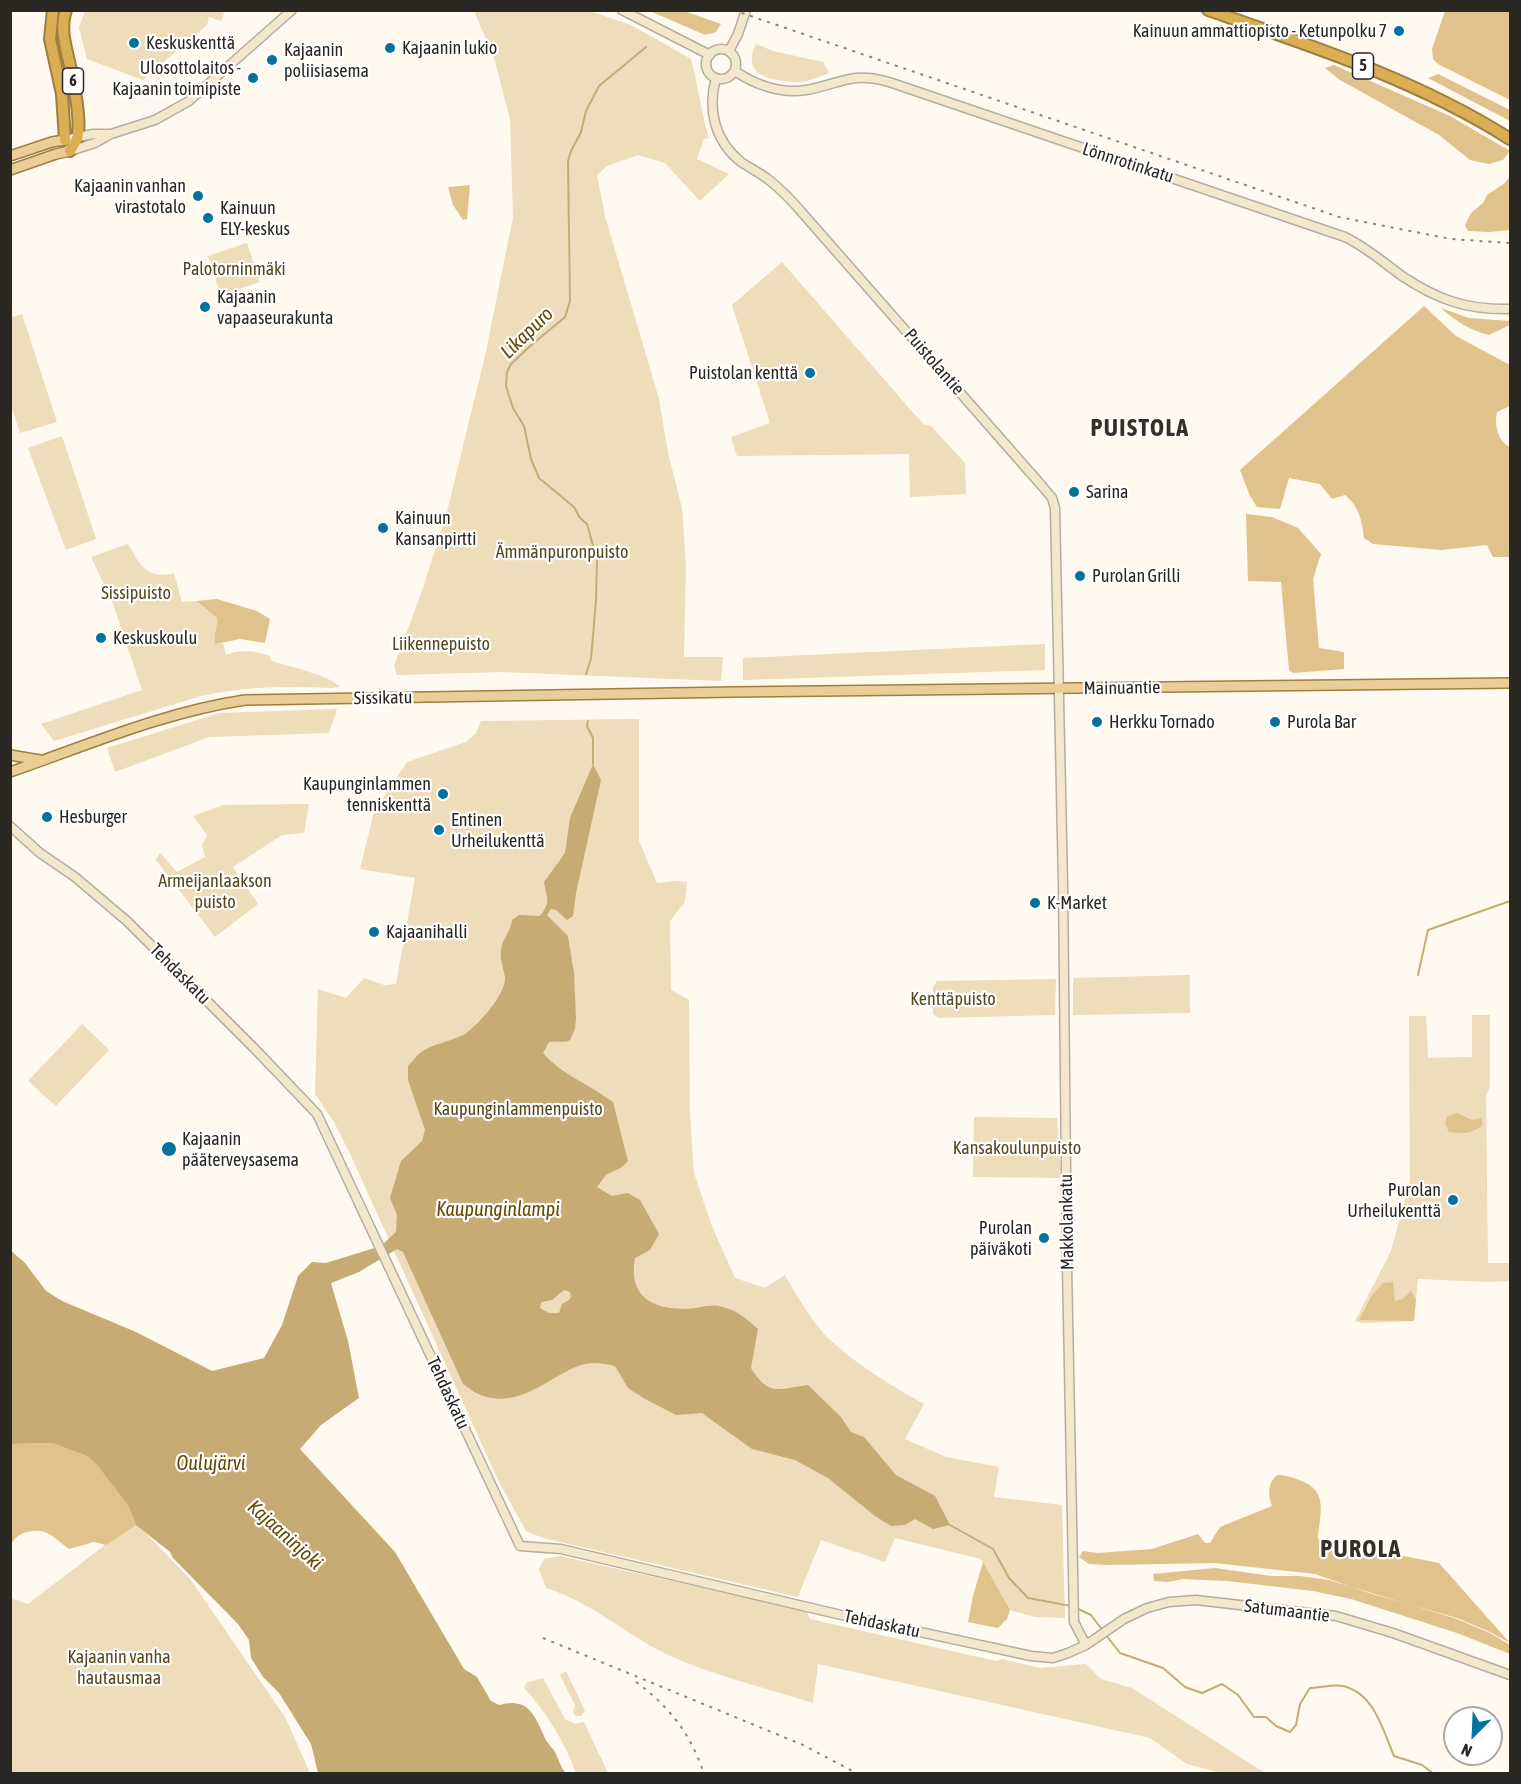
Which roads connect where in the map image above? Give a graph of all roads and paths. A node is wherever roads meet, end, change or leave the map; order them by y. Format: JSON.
{"nodes":[{"id":1,"x":53,"y":10,"type":"edge"},
{"id":2,"x":66,"y":10,"type":"edge"},
{"id":3,"x":292,"y":10,"type":"edge"},
{"id":4,"x":622,"y":10,"type":"edge"},
{"id":5,"x":747,"y":10,"type":"edge"},
{"id":6,"x":1208,"y":10,"type":"edge"},
{"id":7,"x":729,"y":51,"type":"junction"},
{"id":8,"x":710,"y":55,"type":"junction"},
{"id":9,"x":735,"y":71,"type":"junction"},
{"id":10,"x":716,"y":78,"type":"junction"},
{"id":11,"x":111,"y":134,"type":"junction"},
{"id":12,"x":77,"y":137,"type":"junction"},
{"id":13,"x":1510,"y":139,"type":"edge"},
{"id":14,"x":65,"y":140,"type":"junction"},
{"id":15,"x":70,"y":151,"type":"junction"},
{"id":16,"x":10,"y":156,"type":"edge"},
{"id":17,"x":10,"y":170,"type":"edge"},
{"id":18,"x":1510,"y":309,"type":"edge"},
{"id":19,"x":1510,"y":683,"type":"edge"},
{"id":20,"x":1058,"y":690,"type":"junction"},
{"id":21,"x":734,"y":692,"type":"joint"},
{"id":22,"x":10,"y":755,"type":"edge"},
{"id":23,"x":40,"y":760,"type":"junction"},
{"id":24,"x":10,"y":772,"type":"edge"},
{"id":25,"x":10,"y":826,"type":"edge"},
{"id":26,"x":1086,"y":1645,"type":"junction"},
{"id":27,"x":1068,"y":1653,"type":"joint"},
{"id":28,"x":1510,"y":1676,"type":"edge"}],
"edges":[{"from":1,"to":14,"type":"highway","number":"6"},
{"from":2,"to":12,"type":"highway","number":"6"},
{"from":3,"to":11,"type":"street"},
{"from":4,"to":8,"type":"street"},
{"from":5,"to":7,"type":"street"},
{"from":6,"to":13,"type":"highway","number":"5"},
{"from":7,"to":8,"type":"street"},
{"from":7,"to":9,"type":"street"},
{"from":8,"to":10,"type":"street"},
{"from":9,"to":10,"type":"street"},
{"from":9,"to":18,"type":"street","name":"Lönnrotinkatu"},
{"from":10,"to":20,"type":"street","name":"Puistolantie"},
{"from":11,"to":12,"type":"street"},
{"from":11,"to":15,"type":"street"},
{"from":12,"to":14,"type":"street"},
{"from":12,"to":15,"type":"highway"},
{"from":14,"to":15,"type":"street"},
{"from":14,"to":16,"type":"main road"},
{"from":15,"to":17,"type":"main road"},
{"from":19,"to":20,"type":"main road","name":"Mainuantie"},
{"from":20,"to":21,"type":"main road","name":"Mainuantie"},
{"from":20,"to":26,"type":"street","name":"Makkolankatu"},
{"from":21,"to":23,"type":"main road","name":"Sissikatu"},
{"from":22,"to":23,"type":"main road","name":"Sissikatu"},
{"from":23,"to":24,"type":"main road","name":"Sissikatu"},
{"from":25,"to":27,"type":"street","name":"Tehdaskatu"},
{"from":26,"to":27,"type":"street","name":"Satumaantie"},
{"from":26,"to":28,"type":"street","name":"Satumaantie"}]}
